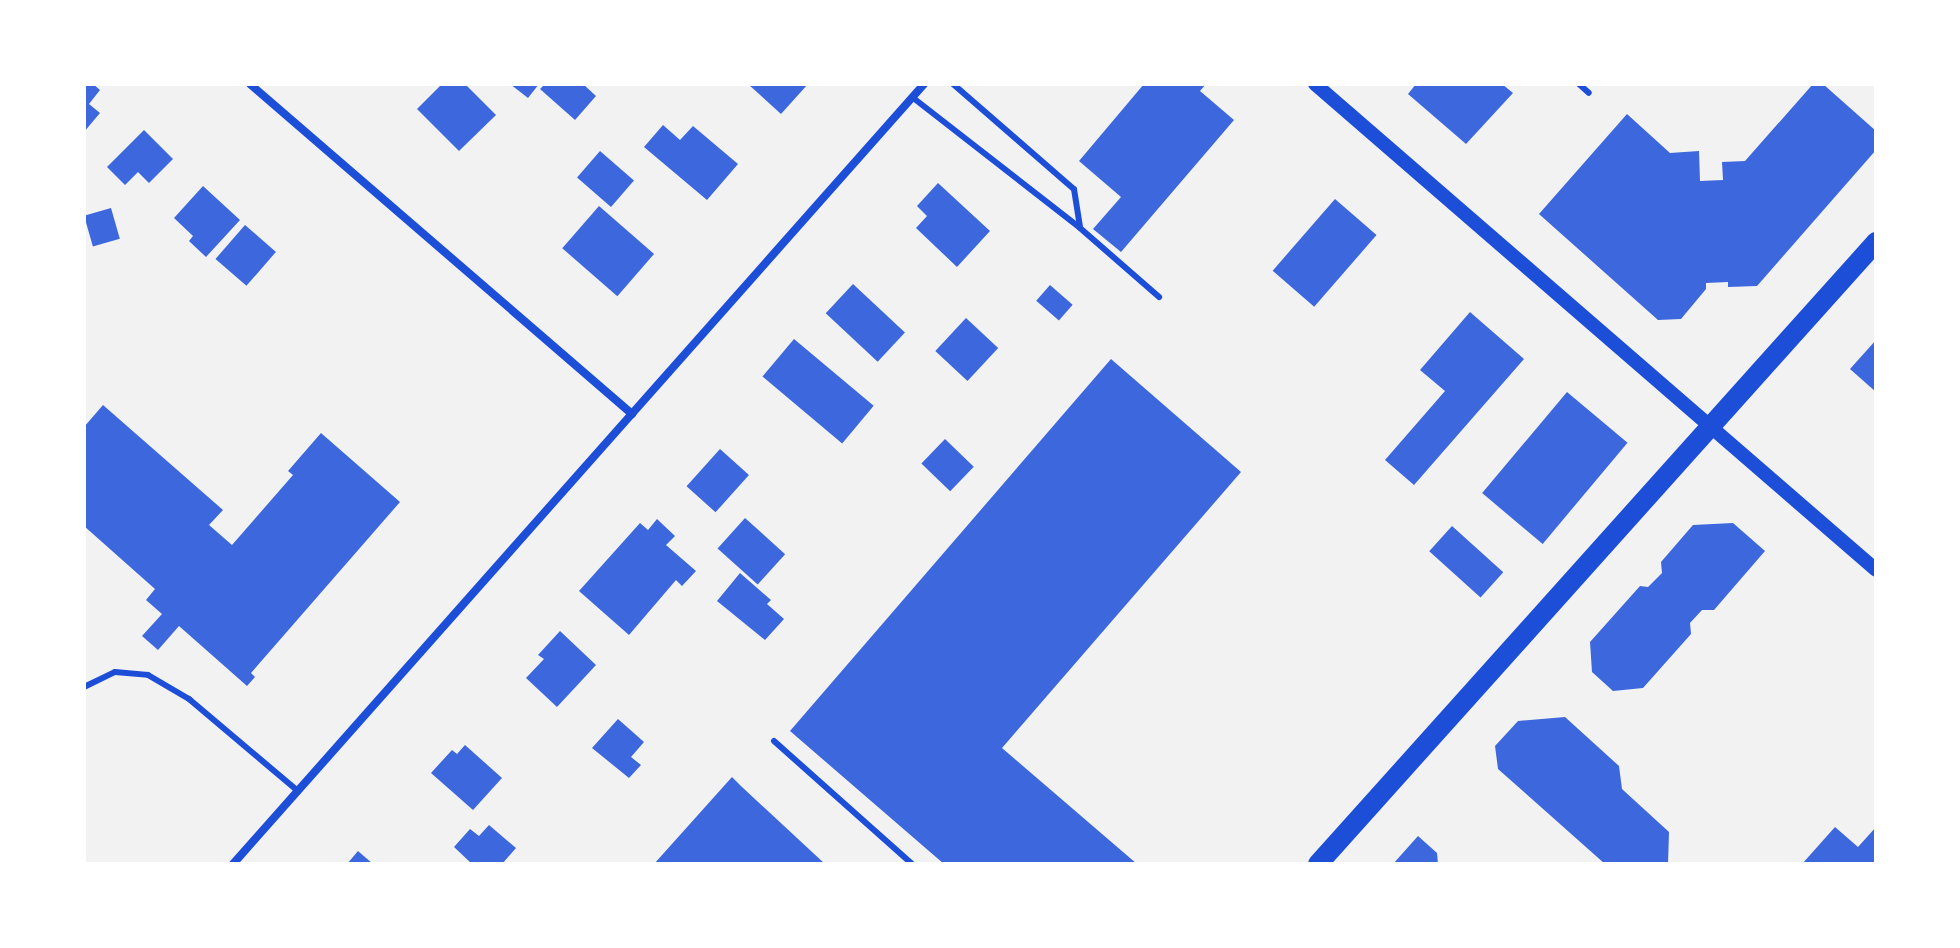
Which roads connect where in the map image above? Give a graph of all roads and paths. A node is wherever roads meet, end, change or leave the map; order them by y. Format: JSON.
{"nodes":[{"id":1,"x":250,"y":84,"type":"edge"},
{"id":2,"x":924,"y":84,"type":"edge"},
{"id":3,"x":953,"y":84,"type":"edge"},
{"id":4,"x":1315,"y":84,"type":"edge"},
{"id":5,"x":1579,"y":84,"type":"edge"},
{"id":6,"x":1589,"y":93,"type":"dead end"},
{"id":7,"x":912,"y":97,"type":"junction"},
{"id":8,"x":1080,"y":228,"type":"junction"},
{"id":9,"x":1876,"y":242,"type":"edge"},
{"id":10,"x":1159,"y":297,"type":"dead end"},
{"id":11,"x":632,"y":414,"type":"junction"},
{"id":12,"x":1710,"y":429,"type":"junction"},
{"id":13,"x":1876,"y":570,"type":"edge"},
{"id":14,"x":84,"y":687,"type":"edge"},
{"id":15,"x":774,"y":741,"type":"dead end"},
{"id":16,"x":298,"y":791,"type":"junction"},
{"id":17,"x":233,"y":864,"type":"edge"},
{"id":18,"x":912,"y":864,"type":"edge"},
{"id":19,"x":1318,"y":864,"type":"edge"}],
"edges":[{"from":1,"to":11,"type":"street"},
{"from":2,"to":7,"type":"street"},
{"from":3,"to":8,"type":"lane"},
{"from":4,"to":12,"type":"street"},
{"from":5,"to":6,"type":"lane"},
{"from":7,"to":8,"type":"lane"},
{"from":7,"to":11,"type":"street"},
{"from":8,"to":10,"type":"lane"},
{"from":9,"to":12,"type":"main road"},
{"from":11,"to":16,"type":"street"},
{"from":12,"to":13,"type":"street"},
{"from":12,"to":19,"type":"main road"},
{"from":14,"to":16,"type":"lane"},
{"from":15,"to":18,"type":"lane"},
{"from":16,"to":17,"type":"street"}]}
